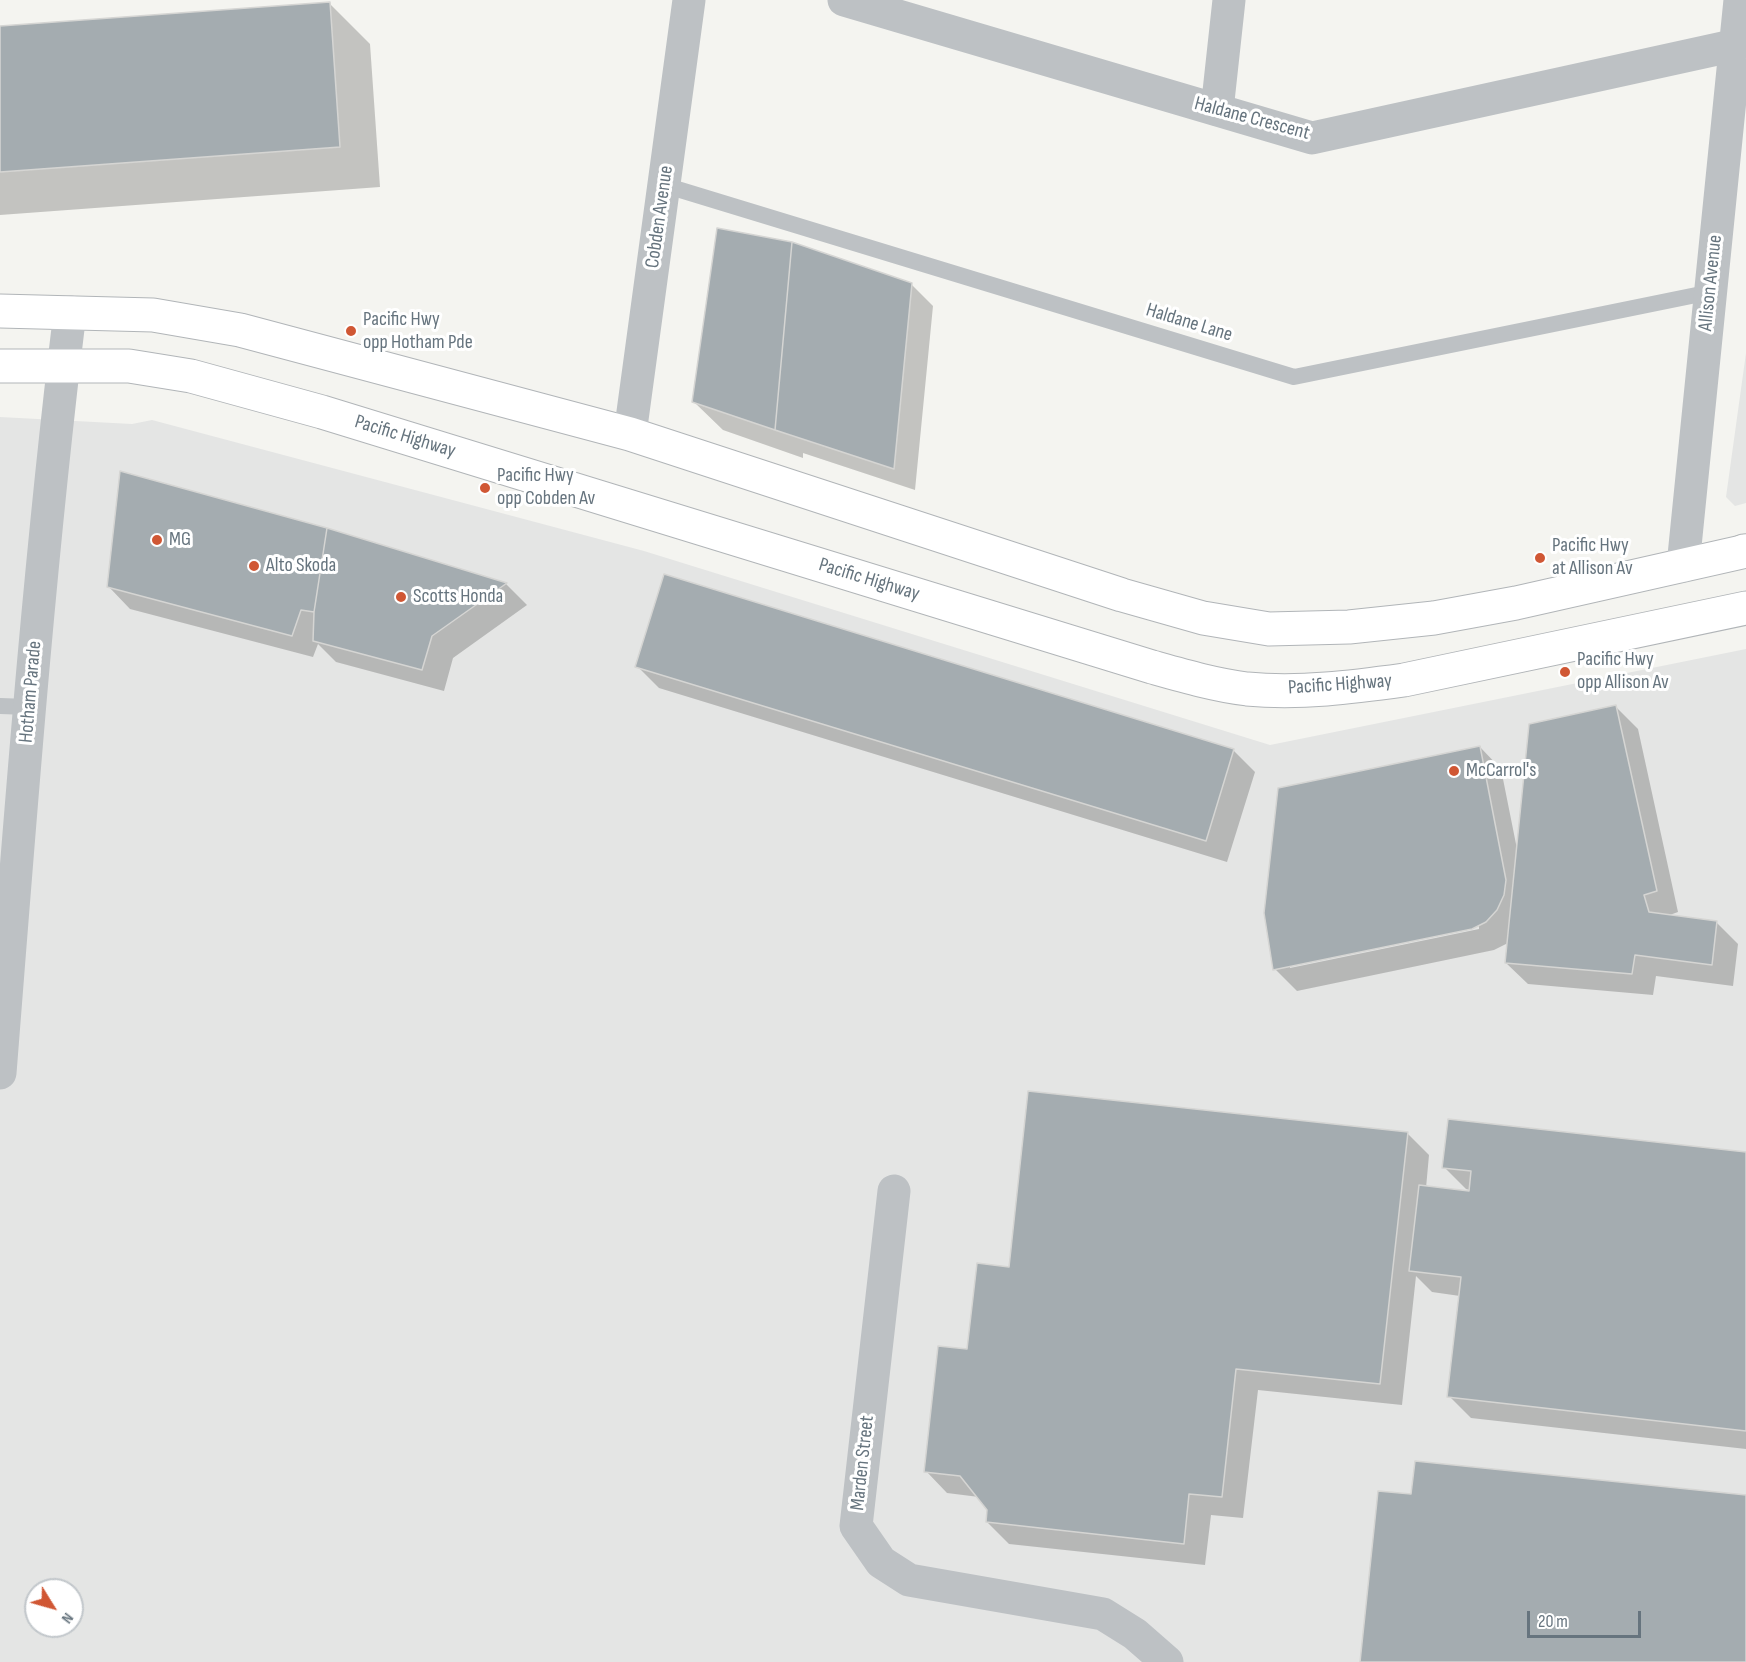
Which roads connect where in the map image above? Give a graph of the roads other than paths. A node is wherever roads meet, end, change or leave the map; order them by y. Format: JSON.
{"nodes":[{"id":1,"x":690,"y":0,"type":"edge"},
{"id":2,"x":844,"y":0,"type":"edge"},
{"id":3,"x":1229,"y":0,"type":"edge"},
{"id":4,"x":1740,"y":0,"type":"edge"},
{"id":5,"x":1736,"y":45,"type":"junction"},
{"id":6,"x":1217,"y":110,"type":"junction"},
{"id":7,"x":664,"y":185,"type":"junction"},
{"id":8,"x":1711,"y":292,"type":"junction"},
{"id":9,"x":0,"y":311,"type":"edge"},
{"id":10,"x":70,"y":312,"type":"junction"},
{"id":11,"x":63,"y":365,"type":"junction"},
{"id":12,"x":0,"y":366,"type":"edge"},
{"id":13,"x":630,"y":434,"type":"junction"},
{"id":14,"x":1745,"y":551,"type":"edge"},
{"id":15,"x":1683,"y":566,"type":"junction"},
{"id":16,"x":1746,"y":608,"type":"edge"},
{"id":17,"x":14,"y":706,"type":"edge"},
{"id":18,"x":0,"y":1073,"type":"edge"},
{"id":19,"x":894,"y":1191,"type":"dead end"},
{"id":20,"x":1167,"y":1662,"type":"edge"}],
"edges":[{"from":1,"to":7,"type":"street","name":"Cobden Avenue"},
{"from":2,"to":6,"type":"street","name":"Haldane Crescent"},
{"from":3,"to":6,"type":"street"},
{"from":4,"to":5,"type":"street","name":"Allison Avenue"},
{"from":5,"to":6,"type":"street","name":"Haldane Crescent"},
{"from":5,"to":8,"type":"street","name":"Allison Avenue"},
{"from":7,"to":8,"type":"lane","name":"Haldane Lane"},
{"from":7,"to":13,"type":"street","name":"Cobden Avenue"},
{"from":8,"to":15,"type":"street","name":"Allison Avenue"},
{"from":9,"to":10,"type":"main road"},
{"from":10,"to":11,"type":"street","name":"Hotham Parade"},
{"from":10,"to":13,"type":"main road"},
{"from":11,"to":12,"type":"main road","name":"Pacific Highway"},
{"from":11,"to":16,"type":"main road","name":"Pacific Highway"},
{"from":11,"to":17,"type":"street","name":"Hotham Parade"},
{"from":13,"to":15,"type":"main road"},
{"from":14,"to":15,"type":"main road"},
{"from":17,"to":18,"type":"street","name":"Hotham Parade"},
{"from":19,"to":20,"type":"street","name":"Marden Street"}]}
